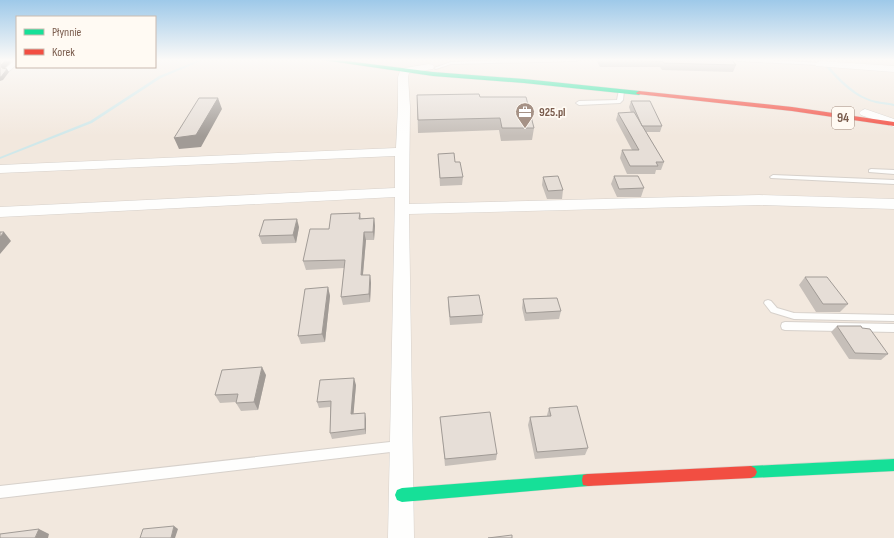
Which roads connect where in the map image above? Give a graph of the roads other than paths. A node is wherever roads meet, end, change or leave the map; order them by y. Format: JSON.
{"nodes":[{"id":1,"x":403,"y":85,"type":"edge"},
{"id":2,"x":564,"y":85,"type":"edge"},
{"id":3,"x":621,"y":91,"type":"junction"},
{"id":4,"x":579,"y":103,"type":"dead end"},
{"id":5,"x":792,"y":109,"type":"junction"},
{"id":6,"x":865,"y":113,"type":"junction"},
{"id":7,"x":894,"y":116,"type":"edge"},
{"id":8,"x":894,"y":124,"type":"edge"},
{"id":9,"x":402,"y":152,"type":"junction"},
{"id":10,"x":0,"y":169,"type":"edge"},
{"id":11,"x":872,"y":171,"type":"dead end"},
{"id":12,"x":894,"y":172,"type":"edge"},
{"id":13,"x":773,"y":177,"type":"dead end"},
{"id":14,"x":894,"y":182,"type":"edge"},
{"id":15,"x":402,"y":200,"type":"junction"},
{"id":16,"x":894,"y":204,"type":"edge"},
{"id":17,"x":0,"y":212,"type":"edge"},
{"id":18,"x":768,"y":303,"type":"dead end"},
{"id":19,"x":894,"y":318,"type":"edge"},
{"id":20,"x":785,"y":326,"type":"dead end"},
{"id":21,"x":894,"y":328,"type":"edge"},
{"id":22,"x":402,"y":446,"type":"junction"},
{"id":23,"x":894,"y":466,"type":"edge"},
{"id":24,"x":0,"y":492,"type":"edge"},
{"id":25,"x":402,"y":495,"type":"junction"},
{"id":26,"x":401,"y":538,"type":"edge"}],
"edges":[{"from":1,"to":9,"type":"street"},
{"from":2,"to":3,"type":"main road","number":"94"},
{"from":3,"to":4,"type":"lane"},
{"from":3,"to":5,"type":"main road","number":"94"},
{"from":5,"to":6,"type":"main road","number":"94"},
{"from":5,"to":8,"type":"main road","number":"94"},
{"from":6,"to":7,"type":"main road","number":"94"},
{"from":6,"to":8,"type":"street"},
{"from":9,"to":10,"type":"street"},
{"from":9,"to":15,"type":"street"},
{"from":11,"to":12,"type":"lane"},
{"from":13,"to":14,"type":"lane"},
{"from":15,"to":16,"type":"street"},
{"from":15,"to":17,"type":"street"},
{"from":15,"to":22,"type":"street"},
{"from":18,"to":19,"type":"lane"},
{"from":20,"to":21,"type":"lane"},
{"from":22,"to":24,"type":"lane"},
{"from":22,"to":25,"type":"street"},
{"from":23,"to":25,"type":"main road"},
{"from":25,"to":26,"type":"street"}]}
